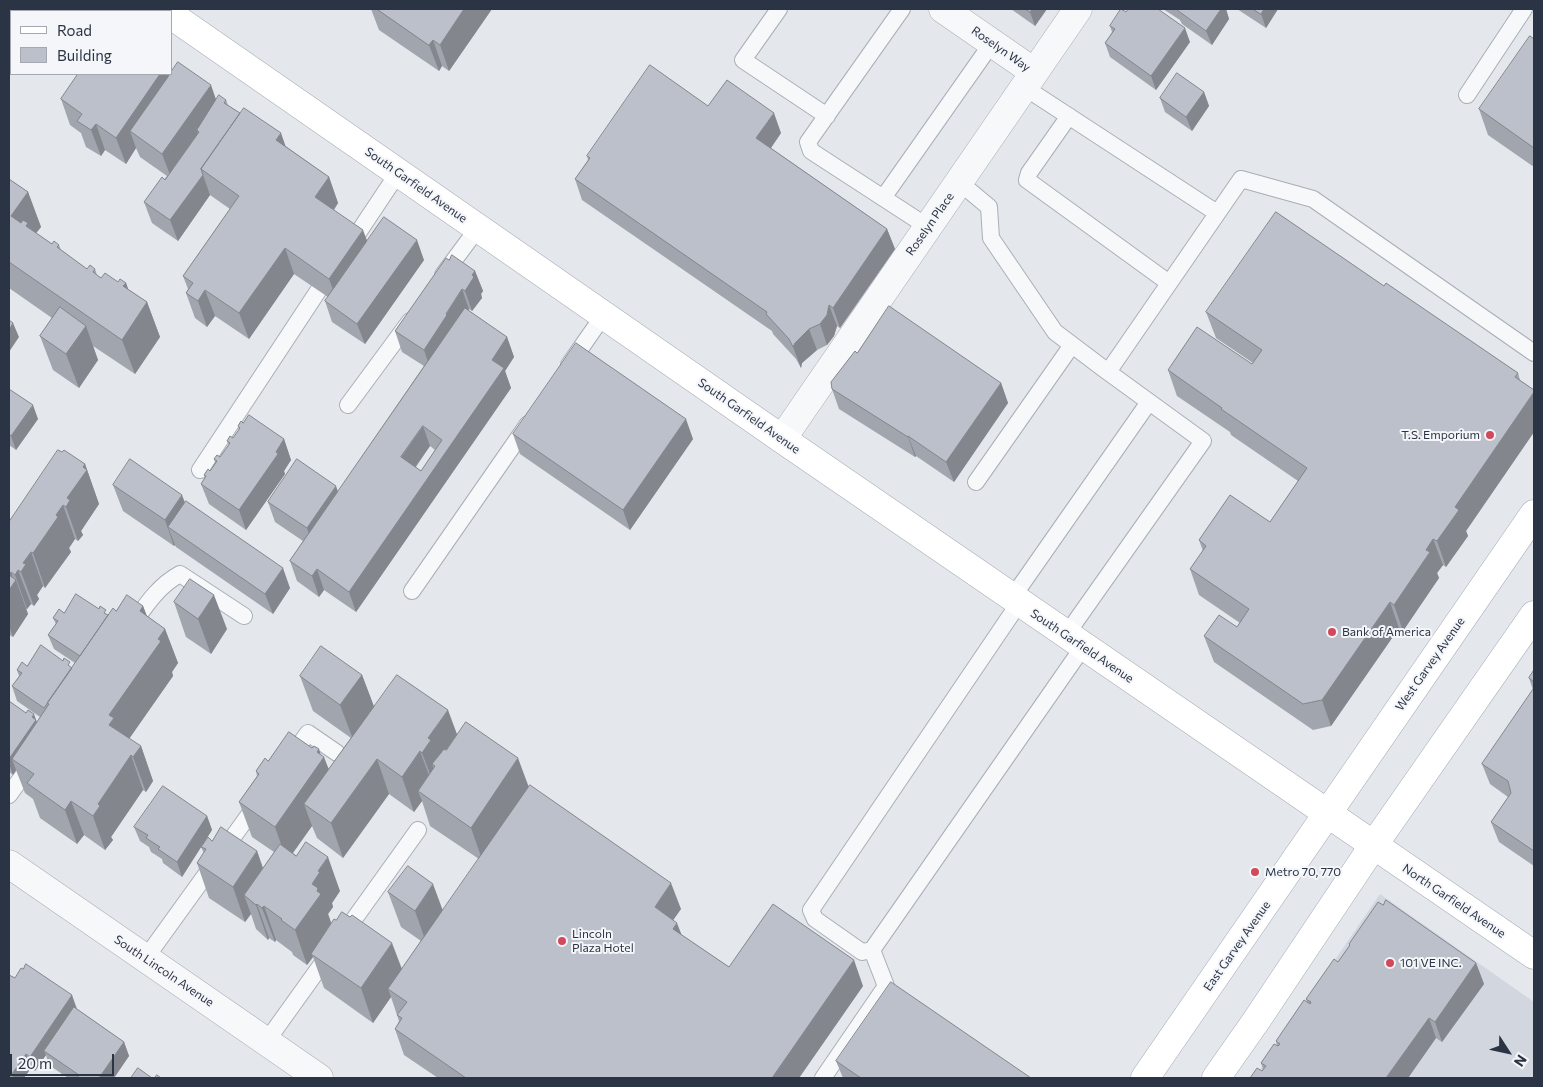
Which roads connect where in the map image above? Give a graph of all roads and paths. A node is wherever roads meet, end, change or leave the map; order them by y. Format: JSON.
{"nodes":[{"id":1,"x":779,"y":9,"type":"edge"},
{"id":2,"x":902,"y":9,"type":"edge"},
{"id":3,"x":943,"y":9,"type":"edge"},
{"id":4,"x":1078,"y":9,"type":"edge"},
{"id":5,"x":1524,"y":9,"type":"edge"},
{"id":6,"x":172,"y":16,"type":"edge"},
{"id":7,"x":992,"y":43,"type":"junction"},
{"id":8,"x":1029,"y":79,"type":"junction"},
{"id":9,"x":1467,"y":95,"type":"dead end"},
{"id":10,"x":827,"y":116,"type":"junction"},
{"id":11,"x":1069,"y":116,"type":"junction"},
{"id":12,"x":398,"y":173,"type":"junction"},
{"id":13,"x":959,"y":182,"type":"junction"},
{"id":14,"x":883,"y":198,"type":"junction"},
{"id":15,"x":1217,"y":213,"type":"junction"},
{"id":16,"x":928,"y":227,"type":"junction"},
{"id":17,"x":478,"y":228,"type":"junction"},
{"id":18,"x":352,"y":242,"type":"edge"},
{"id":19,"x":1169,"y":283,"type":"junction"},
{"id":20,"x":435,"y":286,"type":"edge"},
{"id":21,"x":318,"y":291,"type":"edge"},
{"id":22,"x":418,"y":310,"type":"edge"},
{"id":23,"x":603,"y":316,"type":"junction"},
{"id":24,"x":1072,"y":345,"type":"junction"},
{"id":25,"x":1534,"y":353,"type":"edge"},
{"id":26,"x":1108,"y":372,"type":"junction"},
{"id":27,"x":563,"y":374,"type":"edge"},
{"id":28,"x":1149,"y":402,"type":"junction"},
{"id":29,"x":348,"y":404,"type":"dead end"},
{"id":30,"x":535,"y":414,"type":"edge"},
{"id":31,"x":782,"y":439,"type":"junction"},
{"id":32,"x":200,"y":470,"type":"dead end"},
{"id":33,"x":976,"y":482,"type":"dead end"},
{"id":34,"x":1534,"y":514,"type":"edge"},
{"id":35,"x":412,"y":591,"type":"dead end"},
{"id":36,"x":1016,"y":600,"type":"junction"},
{"id":37,"x":1534,"y":615,"type":"edge"},
{"id":38,"x":244,"y":616,"type":"dead end"},
{"id":39,"x":123,"y":637,"type":"edge"},
{"id":40,"x":1075,"y":641,"type":"junction"},
{"id":41,"x":43,"y":748,"type":"edge"},
{"id":42,"x":337,"y":753,"type":"dead end"},
{"id":43,"x":280,"y":772,"type":"edge"},
{"id":44,"x":268,"y":788,"type":"edge"},
{"id":45,"x":9,"y":795,"type":"edge"},
{"id":46,"x":1328,"y":814,"type":"junction"},
{"id":47,"x":418,"y":830,"type":"edge"},
{"id":48,"x":1373,"y":846,"type":"junction"},
{"id":49,"x":9,"y":864,"type":"edge"},
{"id":50,"x":872,"y":950,"type":"junction"},
{"id":51,"x":1534,"y":955,"type":"edge"},
{"id":52,"x":145,"y":959,"type":"junction"},
{"id":53,"x":266,"y":1042,"type":"junction"},
{"id":54,"x":319,"y":1078,"type":"edge"},
{"id":55,"x":823,"y":1078,"type":"edge"},
{"id":56,"x":1145,"y":1078,"type":"edge"},
{"id":57,"x":1216,"y":1078,"type":"edge"}],
"edges":[{"from":1,"to":10,"type":"lane"},
{"from":2,"to":10,"type":"lane"},
{"from":3,"to":7,"type":"street","name":"Roselyn Way"},
{"from":4,"to":8,"type":"street","name":"Roselyn Place"},
{"from":5,"to":9,"type":"lane"},
{"from":6,"to":12,"type":"main road","name":"South Garfield Avenue"},
{"from":7,"to":8,"type":"street","name":"Roselyn Way"},
{"from":7,"to":14,"type":"lane"},
{"from":8,"to":11,"type":"lane"},
{"from":8,"to":13,"type":"street","name":"Roselyn Place"},
{"from":10,"to":14,"type":"lane"},
{"from":11,"to":15,"type":"lane"},
{"from":11,"to":19,"type":"lane"},
{"from":12,"to":17,"type":"main road","name":"South Garfield Avenue"},
{"from":12,"to":18,"type":"lane"},
{"from":13,"to":16,"type":"street","name":"Roselyn Place"},
{"from":13,"to":24,"type":"lane"},
{"from":14,"to":16,"type":"lane"},
{"from":15,"to":19,"type":"lane"},
{"from":15,"to":25,"type":"lane"},
{"from":16,"to":31,"type":"street","name":"Roselyn Place"},
{"from":17,"to":20,"type":"lane"},
{"from":17,"to":23,"type":"main road","name":"South Garfield Avenue"},
{"from":19,"to":26,"type":"lane"},
{"from":21,"to":32,"type":"lane"},
{"from":22,"to":29,"type":"lane"},
{"from":23,"to":27,"type":"lane"},
{"from":23,"to":31,"type":"main road","name":"South Garfield Avenue"},
{"from":24,"to":26,"type":"lane"},
{"from":24,"to":33,"type":"lane"},
{"from":26,"to":28,"type":"lane"},
{"from":28,"to":36,"type":"lane"},
{"from":28,"to":40,"type":"lane"},
{"from":30,"to":35,"type":"lane"},
{"from":31,"to":36,"type":"main road","name":"South Garfield Avenue"},
{"from":34,"to":46,"type":"main road","name":"West Garvey Avenue"},
{"from":36,"to":40,"type":"main road","name":"South Garfield Avenue"},
{"from":36,"to":50,"type":"lane"},
{"from":37,"to":48,"type":"main road"},
{"from":38,"to":39,"type":"lane"},
{"from":40,"to":46,"type":"main road","name":"South Garfield Avenue"},
{"from":40,"to":50,"type":"lane"},
{"from":41,"to":45,"type":"lane"},
{"from":42,"to":43,"type":"lane"},
{"from":44,"to":52,"type":"lane"},
{"from":46,"to":48,"type":"main road","name":"South Garfield Avenue"},
{"from":46,"to":56,"type":"main road","name":"East Garvey Avenue"},
{"from":47,"to":53,"type":"lane"},
{"from":48,"to":51,"type":"main road","name":"North Garfield Avenue"},
{"from":48,"to":57,"type":"main road"},
{"from":49,"to":52,"type":"street","name":"South Lincoln Avenue"},
{"from":50,"to":55,"type":"lane"},
{"from":52,"to":53,"type":"street","name":"South Lincoln Avenue"},
{"from":53,"to":54,"type":"street","name":"South Lincoln Avenue"}]}
